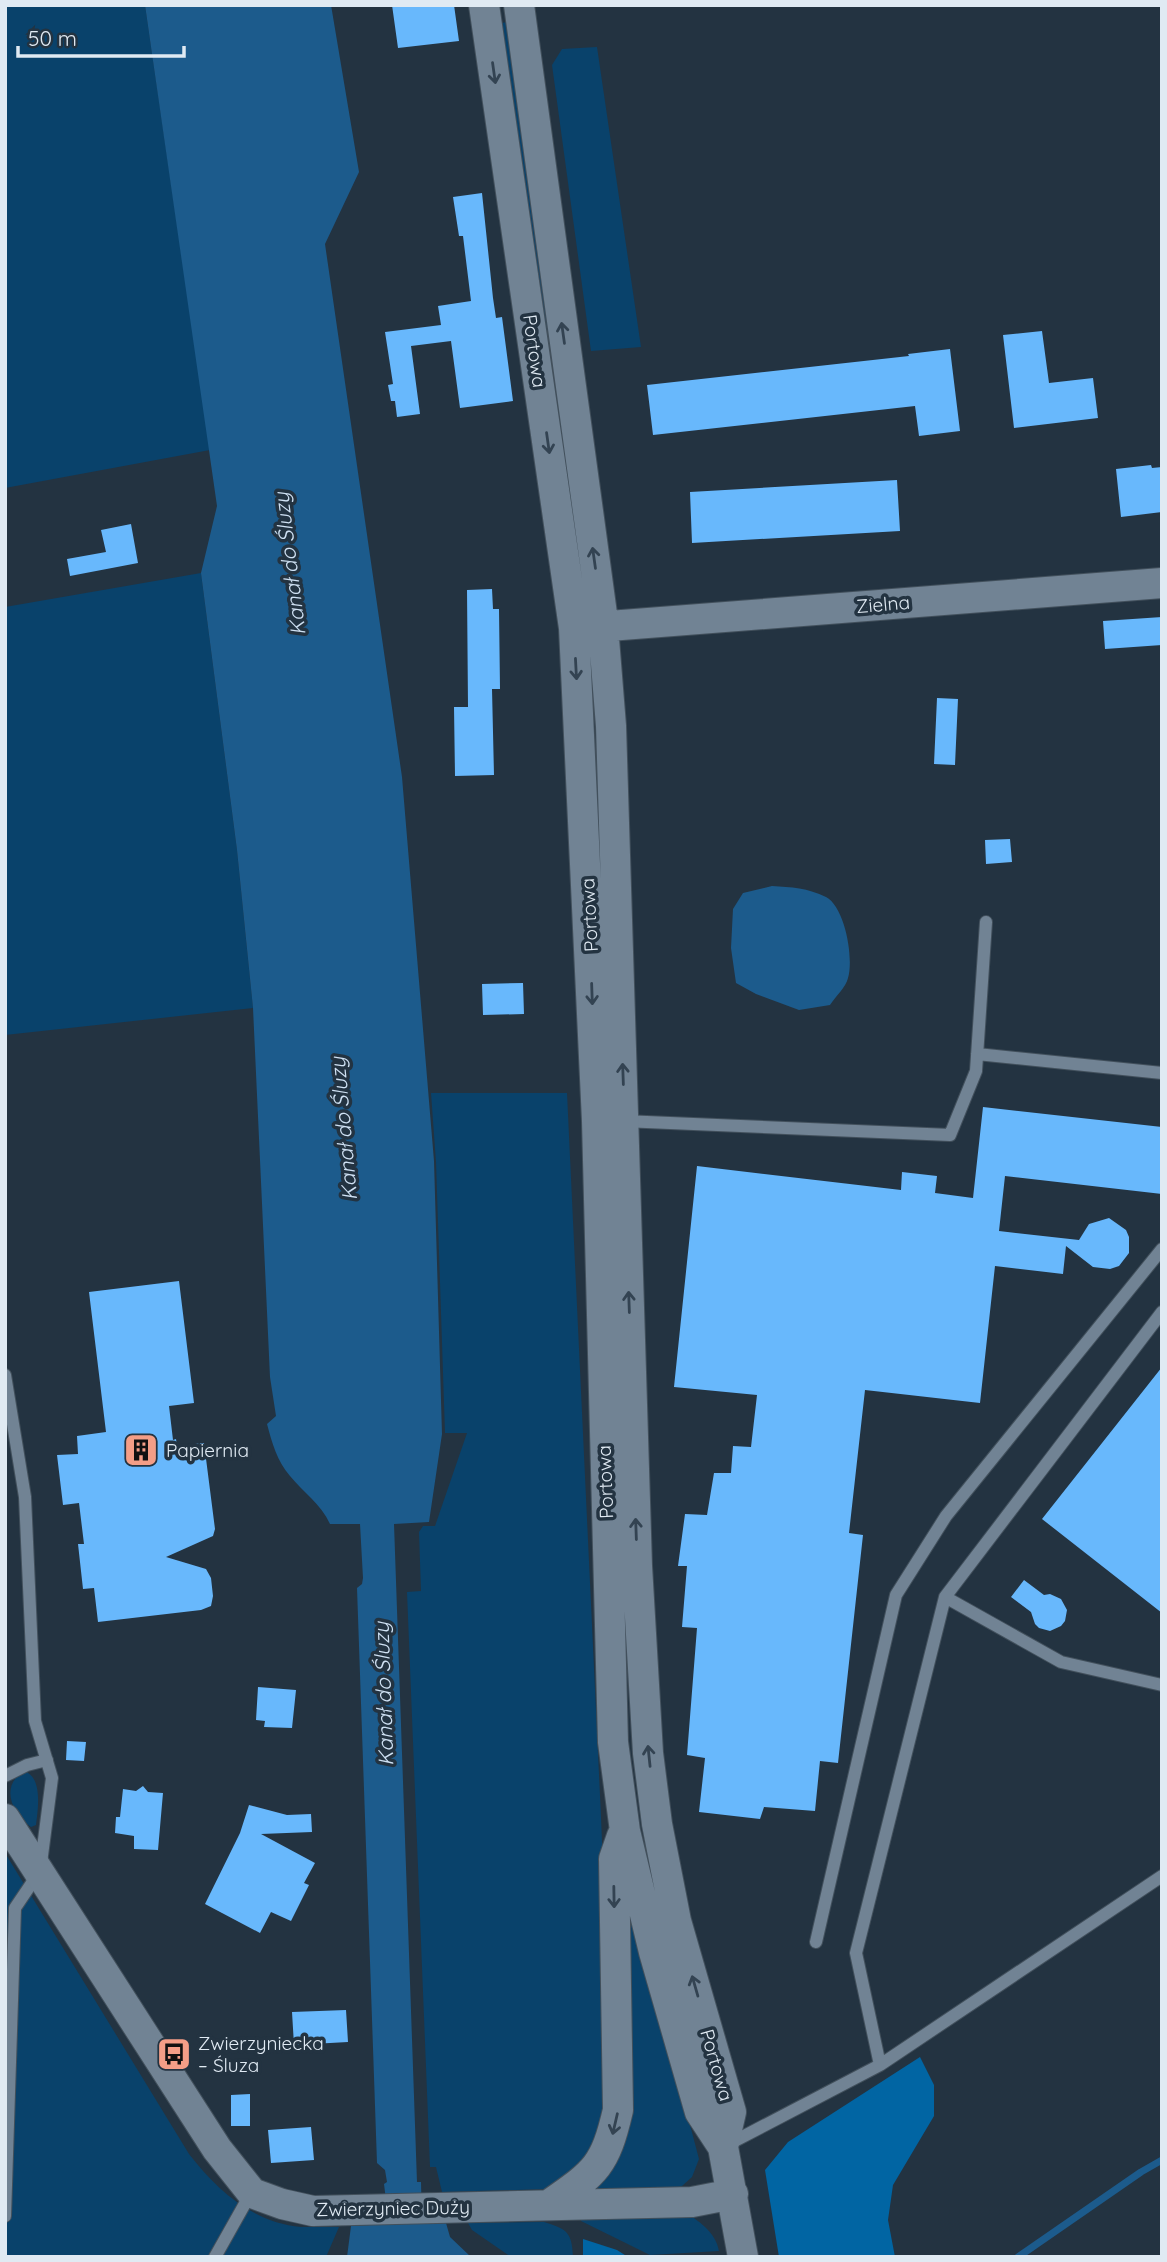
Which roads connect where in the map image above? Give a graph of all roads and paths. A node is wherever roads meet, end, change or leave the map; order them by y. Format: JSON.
{"nodes":[{"id":1,"x":484,"y":5,"type":"edge"},
{"id":2,"x":519,"y":5,"type":"edge"},
{"id":3,"x":571,"y":389,"type":"junction"},
{"id":4,"x":541,"y":393,"type":"junction"},
{"id":5,"x":1162,"y":583,"type":"edge"},
{"id":6,"x":589,"y":627,"type":"junction"},
{"id":7,"x":986,"y":922,"type":"dead end"},
{"id":8,"x":977,"y":1054,"type":"junction"},
{"id":9,"x":1162,"y":1073,"type":"edge"},
{"id":10,"x":610,"y":1121,"type":"junction"},
{"id":11,"x":1162,"y":1249,"type":"edge"},
{"id":12,"x":1162,"y":1312,"type":"edge"},
{"id":13,"x":5,"y":1375,"type":"edge"},
{"id":14,"x":945,"y":1597,"type":"junction"},
{"id":15,"x":1162,"y":1685,"type":"edge"},
{"id":16,"x":47,"y":1760,"type":"junction"},
{"id":17,"x":5,"y":1776,"type":"edge"},
{"id":18,"x":5,"y":1819,"type":"edge"},
{"id":19,"x":657,"y":1824,"type":"junction"},
{"id":20,"x":625,"y":1831,"type":"junction"},
{"id":21,"x":40,"y":1871,"type":"junction"},
{"id":22,"x":1162,"y":1876,"type":"edge"},
{"id":23,"x":816,"y":1942,"type":"dead end"},
{"id":24,"x":880,"y":2065,"type":"junction"},
{"id":25,"x":723,"y":2147,"type":"junction"},
{"id":26,"x":252,"y":2193,"type":"junction"},
{"id":27,"x":733,"y":2194,"type":"junction"},
{"id":28,"x":550,"y":2204,"type":"junction"},
{"id":29,"x":5,"y":2216,"type":"edge"},
{"id":30,"x":215,"y":2257,"type":"edge"},
{"id":31,"x":743,"y":2257,"type":"edge"}],
"edges":[{"from":1,"to":4,"type":"street","name":"Portowa","one_way":true},
{"from":3,"to":2,"type":"street","name":"Portowa","one_way":true},
{"from":3,"to":4,"type":"street"},
{"from":6,"to":3,"type":"street","name":"Portowa","one_way":true},
{"from":4,"to":6,"type":"street","name":"Portowa","one_way":true},
{"from":5,"to":6,"type":"street","name":"Zielna"},
{"from":6,"to":10,"type":"street","name":"Portowa"},
{"from":7,"to":8,"type":"lane"},
{"from":8,"to":9,"type":"lane"},
{"from":8,"to":10,"type":"lane"},
{"from":19,"to":10,"type":"street","name":"Portowa","one_way":true},
{"from":10,"to":20,"type":"street","name":"Portowa"},
{"from":11,"to":23,"type":"lane"},
{"from":12,"to":14,"type":"lane"},
{"from":13,"to":16,"type":"lane"},
{"from":14,"to":15,"type":"lane"},
{"from":14,"to":24,"type":"lane"},
{"from":16,"to":17,"type":"lane"},
{"from":16,"to":21,"type":"lane"},
{"from":18,"to":21,"type":"street"},
{"from":19,"to":20,"type":"street"},
{"from":25,"to":19,"type":"street","name":"Portowa","one_way":true},
{"from":20,"to":25,"type":"street","name":"Portowa"},
{"from":20,"to":28,"type":"street","one_way":true},
{"from":21,"to":26,"type":"street"},
{"from":21,"to":29,"type":"lane"},
{"from":22,"to":24,"type":"lane"},
{"from":24,"to":25,"type":"lane"},
{"from":25,"to":27,"type":"street"},
{"from":26,"to":28,"type":"street","name":"Zwierzyniec Duży"},
{"from":26,"to":30,"type":"lane"},
{"from":27,"to":28,"type":"street","name":"Zwierzyniec Duży"},
{"from":27,"to":31,"type":"street"}]}
